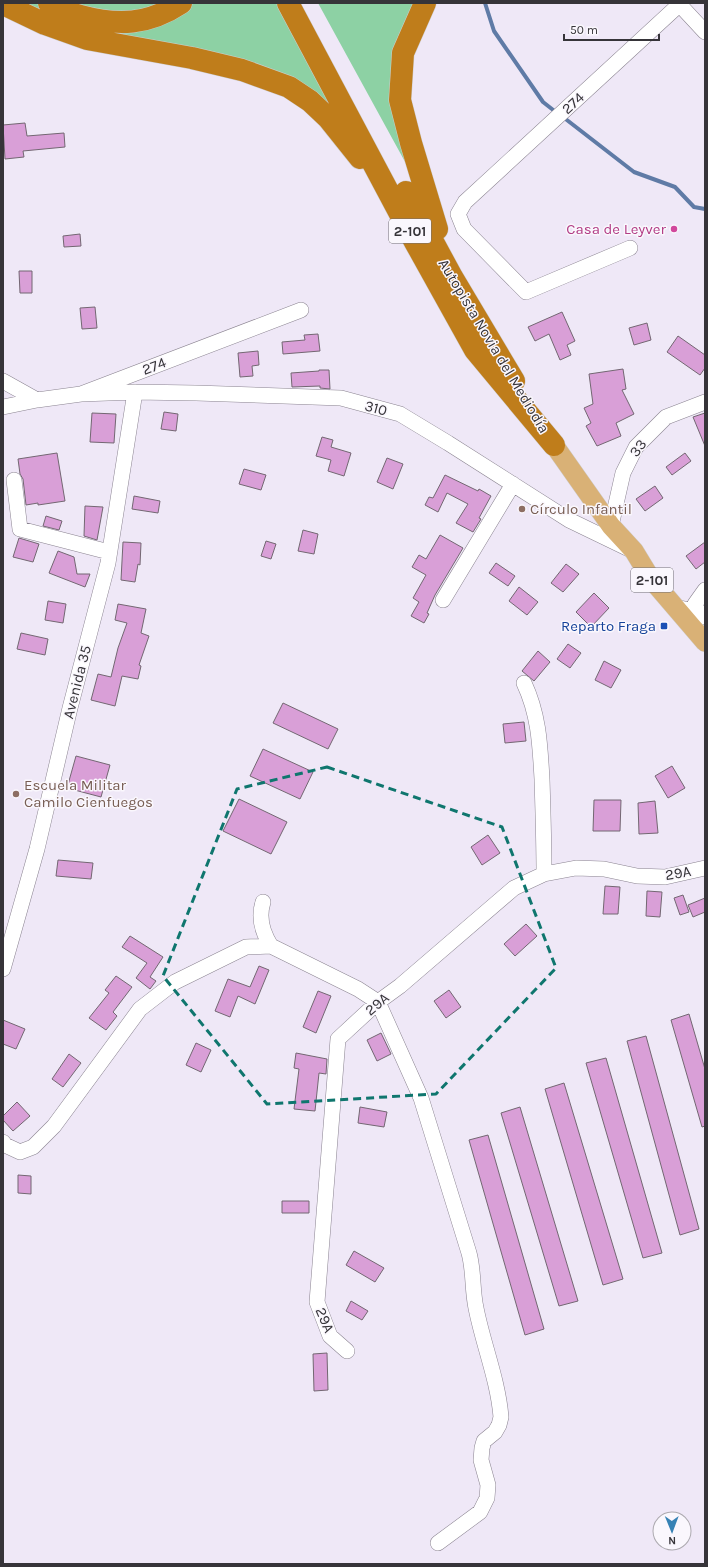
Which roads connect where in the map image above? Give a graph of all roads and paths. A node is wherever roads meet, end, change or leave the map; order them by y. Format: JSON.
{"nodes":[{"id":1,"x":49,"y":3,"type":"edge"},
{"id":2,"x":181,"y":3,"type":"edge"},
{"id":3,"x":288,"y":3,"type":"edge"},
{"id":4,"x":304,"y":3,"type":"edge"},
{"id":5,"x":425,"y":3,"type":"edge"},
{"id":6,"x":3,"y":4,"type":"edge"},
{"id":7,"x":680,"y":4,"type":"edge"},
{"id":8,"x":705,"y":32,"type":"edge"},
{"id":9,"x":393,"y":199,"type":"junction"},
{"id":10,"x":630,"y":248,"type":"dead end"},
{"id":11,"x":452,"y":277,"type":"junction"},
{"id":12,"x":301,"y":310,"type":"dead end"},
{"id":13,"x":3,"y":380,"type":"edge"},
{"id":14,"x":135,"y":392,"type":"junction"},
{"id":15,"x":81,"y":394,"type":"junction"},
{"id":16,"x":37,"y":400,"type":"junction"},
{"id":17,"x":705,"y":402,"type":"edge"},
{"id":18,"x":3,"y":407,"type":"edge"},
{"id":19,"x":554,"y":445,"type":"junction"},
{"id":20,"x":14,"y":480,"type":"dead end"},
{"id":21,"x":512,"y":484,"type":"junction"},
{"id":22,"x":611,"y":526,"type":"junction"},
{"id":23,"x":634,"y":551,"type":"junction"},
{"id":24,"x":109,"y":552,"type":"junction"},
{"id":25,"x":705,"y":590,"type":"edge"},
{"id":26,"x":443,"y":600,"type":"dead end"},
{"id":27,"x":675,"y":606,"type":"junction"},
{"id":28,"x":699,"y":614,"type":"edge"},
{"id":29,"x":705,"y":642,"type":"edge"},
{"id":30,"x":524,"y":684,"type":"dead end"},
{"id":31,"x":705,"y":868,"type":"edge"},
{"id":32,"x":544,"y":874,"type":"junction"},
{"id":33,"x":263,"y":902,"type":"dead end"},
{"id":34,"x":271,"y":946,"type":"junction"},
{"id":35,"x":3,"y":969,"type":"edge"},
{"id":36,"x":378,"y":1002,"type":"junction"},
{"id":37,"x":8,"y":1145,"type":"edge"},
{"id":38,"x":347,"y":1351,"type":"dead end"},
{"id":39,"x":438,"y":1543,"type":"dead end"}],
"edges":[{"from":1,"to":2,"type":"highway"},
{"from":3,"to":9,"type":"highway","name":"Autopista Novia del Mediodía","number":"2-101"},
{"from":4,"to":11,"type":"highway","name":"Autopista Novia del Mediodía","number":"2-101"},
{"from":5,"to":11,"type":"highway"},
{"from":6,"to":9,"type":"highway"},
{"from":7,"to":8,"type":"street"},
{"from":7,"to":10,"type":"street","name":"274"},
{"from":9,"to":19,"type":"highway","name":"Autopista Novia del Mediodía","number":"2-101"},
{"from":11,"to":19,"type":"highway","name":"Autopista Novia del Mediodía","number":"2-101"},
{"from":12,"to":15,"type":"street","name":"274"},
{"from":13,"to":16,"type":"street"},
{"from":14,"to":15,"type":"street","name":"310"},
{"from":14,"to":21,"type":"street","name":"310"},
{"from":14,"to":24,"type":"street","name":"Avenida 35"},
{"from":15,"to":16,"type":"street","name":"274"},
{"from":16,"to":18,"type":"street","name":"274"},
{"from":17,"to":22,"type":"street","name":"33"},
{"from":19,"to":22,"type":"main road","number":"2-101"},
{"from":20,"to":24,"type":"street"},
{"from":21,"to":23,"type":"street","name":"310"},
{"from":21,"to":26,"type":"street"},
{"from":22,"to":23,"type":"main road","number":"2-101"},
{"from":23,"to":27,"type":"main road","number":"2-101"},
{"from":24,"to":35,"type":"street","name":"Avenida 35"},
{"from":25,"to":28,"type":"street"},
{"from":27,"to":28,"type":"street"},
{"from":27,"to":29,"type":"main road","number":"2-101"},
{"from":30,"to":32,"type":"street"},
{"from":31,"to":32,"type":"street","name":"29A"},
{"from":32,"to":36,"type":"street","name":"29A"},
{"from":33,"to":34,"type":"street"},
{"from":34,"to":36,"type":"street"},
{"from":34,"to":37,"type":"street"},
{"from":36,"to":38,"type":"street","name":"29A"},
{"from":36,"to":39,"type":"street"}]}
